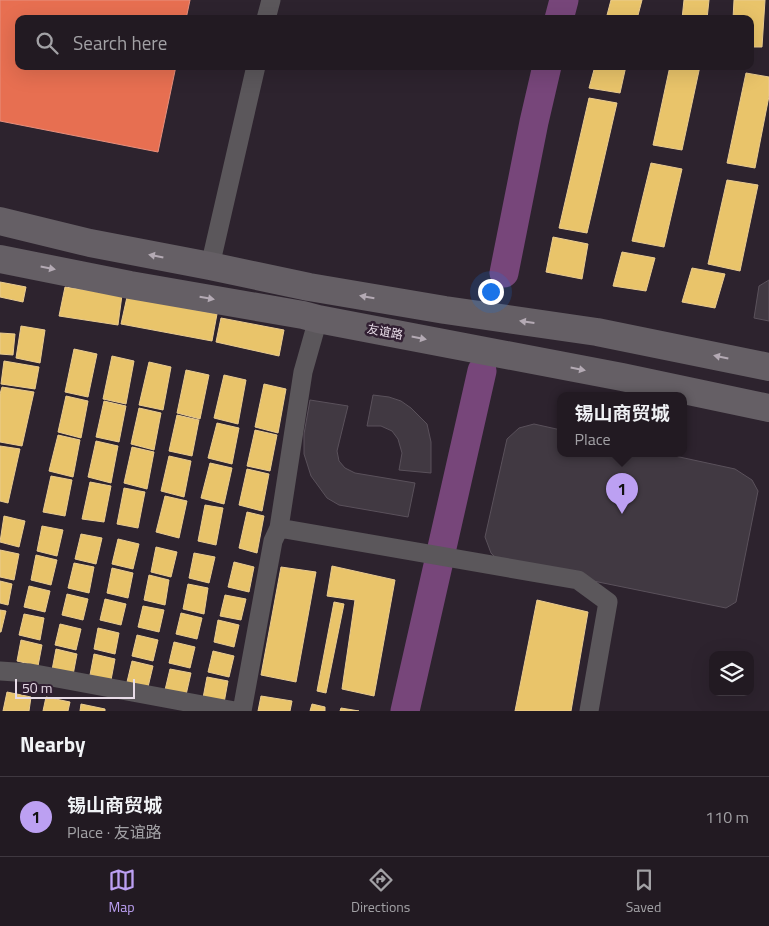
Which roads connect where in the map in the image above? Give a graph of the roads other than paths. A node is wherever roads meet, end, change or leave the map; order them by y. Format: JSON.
{"nodes":[{"id":1,"x":271,"y":0,"type":"edge"},
{"id":2,"x":267,"y":15,"type":"edge"},
{"id":3,"x":255,"y":70,"type":"edge"},
{"id":4,"x":0,"y":221,"type":"edge"},
{"id":5,"x":0,"y":259,"type":"edge"},
{"id":6,"x":210,"y":266,"type":"junction"},
{"id":7,"x":318,"y":319,"type":"junction"},
{"id":8,"x":769,"y":367,"type":"edge"},
{"id":9,"x":769,"y":408,"type":"edge"},
{"id":10,"x":279,"y":528,"type":"junction"},
{"id":11,"x":0,"y":671,"type":"edge"},
{"id":12,"x":235,"y":711,"type":"edge"},
{"id":13,"x":242,"y":711,"type":"edge"},
{"id":14,"x":589,"y":711,"type":"edge"}],
"edges":[{"from":1,"to":2,"type":"street"},
{"from":3,"to":6,"type":"street"},
{"from":6,"to":4,"type":"main road","one_way":true},
{"from":5,"to":7,"type":"main road","name":"友谊路","one_way":true},
{"from":8,"to":6,"type":"main road","one_way":true},
{"from":7,"to":9,"type":"main road","name":"友谊路","one_way":true},
{"from":7,"to":10,"type":"street"},
{"from":10,"to":13,"type":"street"},
{"from":10,"to":14,"type":"street"},
{"from":11,"to":12,"type":"street"}]}
